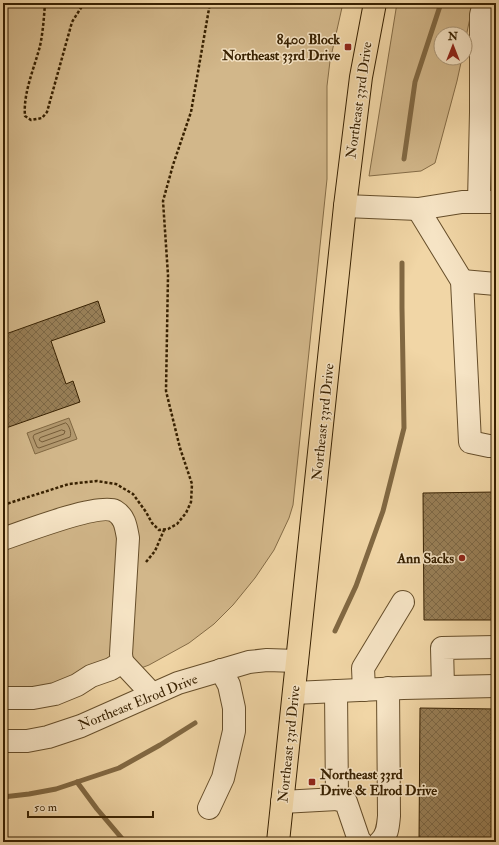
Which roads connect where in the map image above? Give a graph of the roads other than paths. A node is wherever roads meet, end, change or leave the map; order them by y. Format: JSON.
{"nodes":[{"id":1,"x":375,"y":3,"type":"edge"},
{"id":2,"x":484,"y":3,"type":"edge"},
{"id":3,"x":488,"y":202,"type":"edge"},
{"id":4,"x":345,"y":206,"type":"junction"},
{"id":5,"x":418,"y":209,"type":"junction"},
{"id":6,"x":486,"y":283,"type":"edge"},
{"id":7,"x":496,"y":446,"type":"edge"},
{"id":8,"x":3,"y":539,"type":"edge"},
{"id":9,"x":403,"y":602,"type":"dead end"},
{"id":10,"x":496,"y":647,"type":"edge"},
{"id":11,"x":297,"y":661,"type":"junction"},
{"id":12,"x":122,"y":662,"type":"junction"},
{"id":13,"x":221,"y":670,"type":"junction"},
{"id":14,"x":496,"y":686,"type":"edge"},
{"id":15,"x":443,"y":687,"type":"junction"},
{"id":16,"x":388,"y":688,"type":"junction"},
{"id":17,"x":364,"y":690,"type":"junction"},
{"id":18,"x":336,"y":691,"type":"junction"},
{"id":19,"x":294,"y":693,"type":"junction"},
{"id":20,"x":152,"y":694,"type":"junction"},
{"id":21,"x":3,"y":698,"type":"edge"},
{"id":22,"x":3,"y":741,"type":"edge"},
{"id":23,"x":337,"y":799,"type":"junction"},
{"id":24,"x":282,"y":802,"type":"junction"},
{"id":25,"x":209,"y":808,"type":"dead end"},
{"id":26,"x":278,"y":842,"type":"edge"},
{"id":27,"x":361,"y":842,"type":"edge"},
{"id":28,"x":380,"y":842,"type":"edge"}],
"edges":[{"from":1,"to":4,"type":"main road","name":"Northeast 33rd Drive"},
{"from":2,"to":3,"type":"street"},
{"from":3,"to":5,"type":"street"},
{"from":4,"to":5,"type":"street"},
{"from":4,"to":11,"type":"main road","name":"Northeast 33rd Drive"},
{"from":5,"to":6,"type":"street"},
{"from":6,"to":7,"type":"street"},
{"from":8,"to":12,"type":"street"},
{"from":9,"to":17,"type":"street"},
{"from":10,"to":15,"type":"street"},
{"from":11,"to":13,"type":"street","name":"Northeast Elrod Drive"},
{"from":11,"to":19,"type":"main road","name":"Northeast 33rd Drive"},
{"from":12,"to":20,"type":"street"},
{"from":12,"to":21,"type":"street"},
{"from":13,"to":20,"type":"street","name":"Northeast Elrod Drive"},
{"from":13,"to":25,"type":"street"},
{"from":14,"to":15,"type":"street"},
{"from":15,"to":16,"type":"street"},
{"from":16,"to":17,"type":"street"},
{"from":16,"to":28,"type":"street"},
{"from":17,"to":18,"type":"street"},
{"from":18,"to":19,"type":"street"},
{"from":18,"to":23,"type":"street"},
{"from":19,"to":24,"type":"main road","name":"Northeast 33rd Drive"},
{"from":20,"to":22,"type":"street","name":"Northeast Elrod Drive"},
{"from":23,"to":24,"type":"street"},
{"from":23,"to":27,"type":"street"},
{"from":24,"to":26,"type":"main road","name":"Northeast 33rd Drive"}]}
